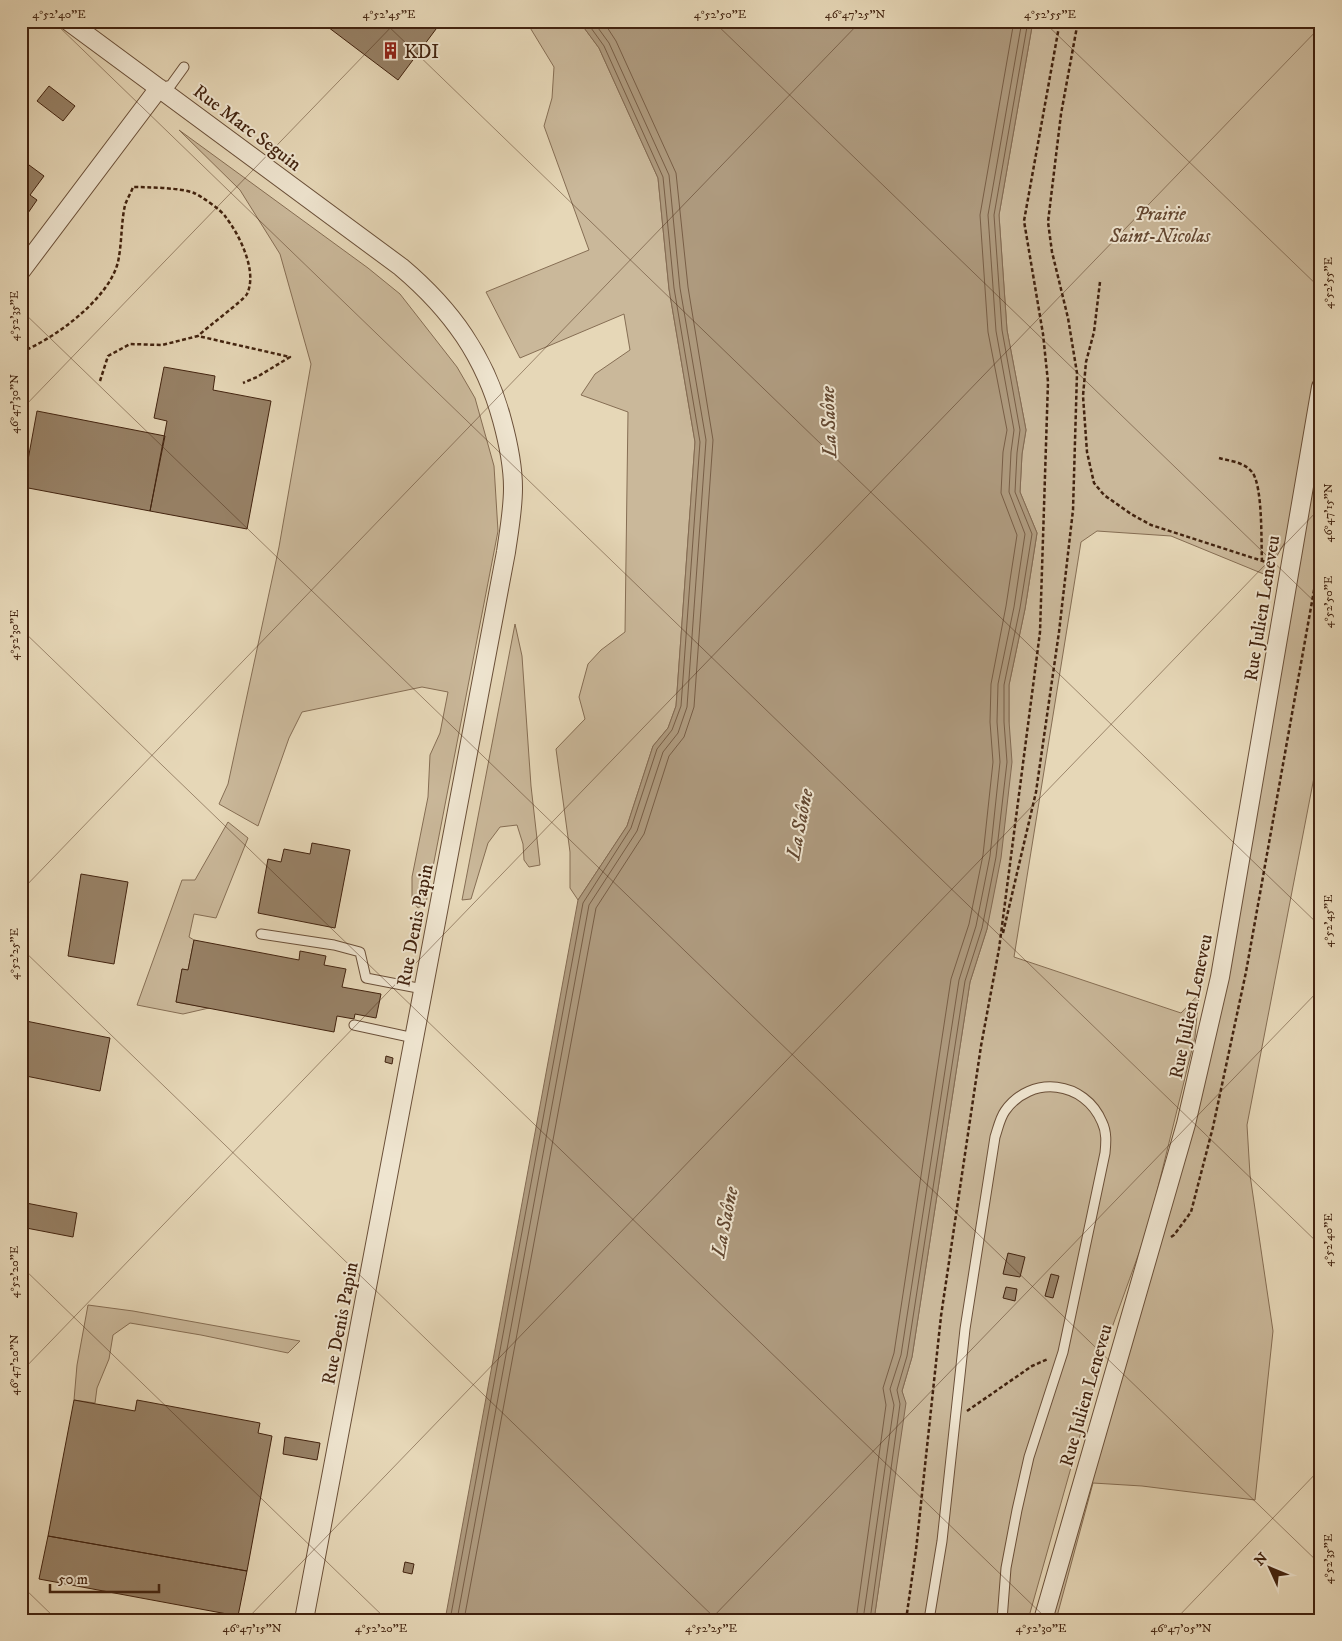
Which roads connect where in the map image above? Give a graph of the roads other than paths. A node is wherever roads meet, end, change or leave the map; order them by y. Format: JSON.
{"nodes":[{"id":1,"x":68,"y":21,"type":"edge"},
{"id":2,"x":184,"y":67,"type":"dead end"},
{"id":3,"x":159,"y":88,"type":"junction"},
{"id":4,"x":402,"y":267,"type":"joint"},
{"id":5,"x":21,"y":270,"type":"edge"},
{"id":6,"x":1321,"y":387,"type":"edge"},
{"id":7,"x":260,"y":934,"type":"dead end"},
{"id":8,"x":423,"y":990,"type":"junction"},
{"id":9,"x":354,"y":1025,"type":"dead end"},
{"id":10,"x":414,"y":1038,"type":"junction"},
{"id":11,"x":304,"y":1620,"type":"edge"},
{"id":12,"x":929,"y":1620,"type":"edge"},
{"id":13,"x":1002,"y":1620,"type":"edge"},
{"id":14,"x":1043,"y":1620,"type":"edge"}],
"edges":[{"from":1,"to":3,"type":"street","name":"Rue Marc Seguin"},
{"from":2,"to":3,"type":"lane"},
{"from":3,"to":4,"type":"street","name":"Rue Marc Seguin"},
{"from":3,"to":5,"type":"street"},
{"from":4,"to":8,"type":"street","name":"Rue Denis Papin"},
{"from":6,"to":14,"type":"street","name":"Rue Julien Leneveu"},
{"from":7,"to":8,"type":"lane"},
{"from":8,"to":10,"type":"street","name":"Rue Denis Papin"},
{"from":9,"to":10,"type":"lane"},
{"from":10,"to":11,"type":"street","name":"Rue Denis Papin"},
{"from":12,"to":13,"type":"lane"}]}
